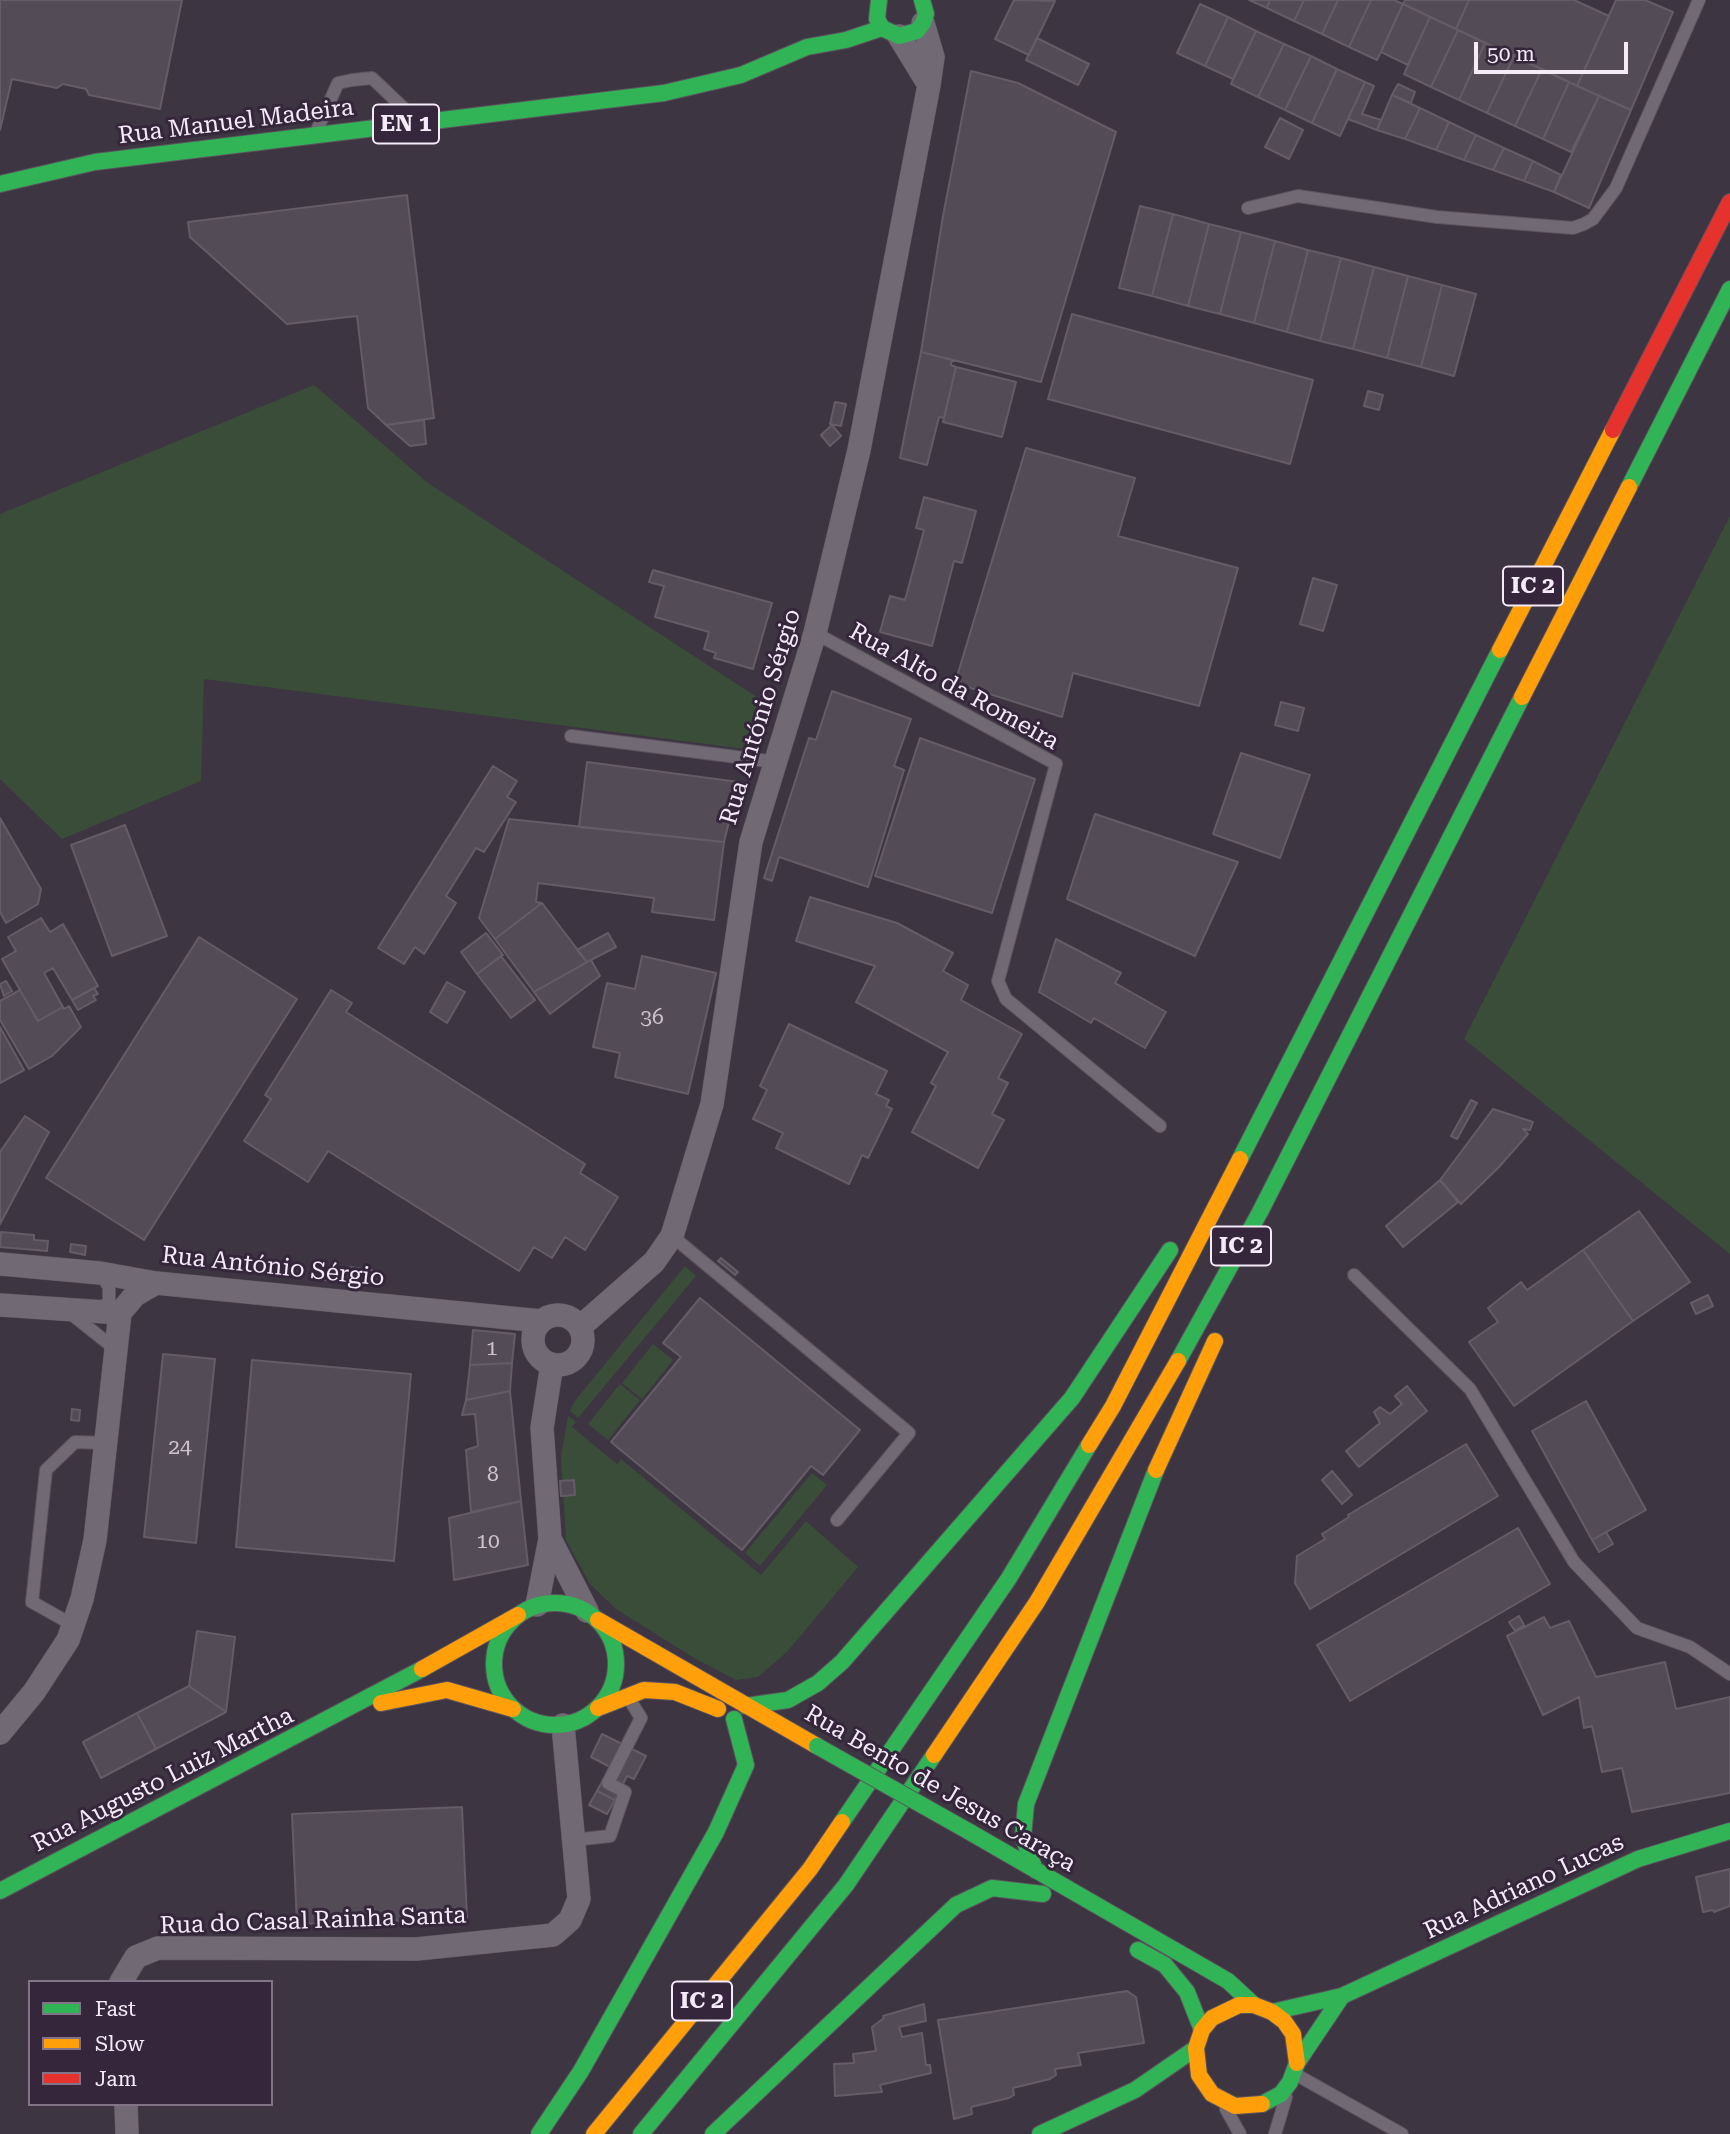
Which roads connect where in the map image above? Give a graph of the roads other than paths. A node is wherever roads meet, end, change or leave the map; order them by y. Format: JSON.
{"nodes":[{"id":1,"x":879,"y":0,"type":"edge"},
{"id":2,"x":1699,"y":0,"type":"edge"},
{"id":3,"x":926,"y":9,"type":"edge"},
{"id":4,"x":858,"y":10,"type":"dead end"},
{"id":5,"x":827,"y":29,"type":"dead end"},
{"id":6,"x":891,"y":32,"type":"junction"},
{"id":7,"x":807,"y":47,"type":"junction"},
{"id":8,"x":929,"y":85,"type":"junction"},
{"id":9,"x":418,"y":122,"type":"junction"},
{"id":10,"x":315,"y":135,"type":"junction"},
{"id":11,"x":0,"y":184,"type":"edge"},
{"id":12,"x":1730,"y":202,"type":"edge"},
{"id":13,"x":1248,"y":208,"type":"dead end"},
{"id":14,"x":1730,"y":289,"type":"edge"},
{"id":15,"x":815,"y":633,"type":"junction"},
{"id":16,"x":571,"y":736,"type":"dead end"},
{"id":17,"x":776,"y":762,"type":"junction"},
{"id":18,"x":1160,"y":1126,"type":"dead end"},
{"id":19,"x":1239,"y":1163,"type":"junction"},
{"id":20,"x":1260,"y":1212,"type":"junction"},
{"id":21,"x":672,"y":1236,"type":"junction"},
{"id":22,"x":0,"y":1264,"type":"edge"},
{"id":23,"x":100,"y":1273,"type":"junction"},
{"id":24,"x":1354,"y":1275,"type":"dead end"},
{"id":25,"x":156,"y":1283,"type":"junction"},
{"id":26,"x":1232,"y":1299,"type":"dead end"},
{"id":27,"x":0,"y":1304,"type":"edge"},
{"id":28,"x":64,"y":1309,"type":"junction"},
{"id":29,"x":110,"y":1312,"type":"junction"},
{"id":30,"x":541,"y":1321,"type":"junction"},
{"id":31,"x":1223,"y":1324,"type":"dead end"},
{"id":32,"x":580,"y":1328,"type":"junction"},
{"id":33,"x":114,"y":1348,"type":"junction"},
{"id":34,"x":552,"y":1364,"type":"junction"},
{"id":35,"x":105,"y":1443,"type":"junction"},
{"id":36,"x":837,"y":1520,"type":"dead end"},
{"id":37,"x":550,"y":1539,"type":"junction"},
{"id":38,"x":527,"y":1610,"type":"junction"},
{"id":39,"x":593,"y":1616,"type":"junction"},
{"id":40,"x":73,"y":1625,"type":"junction"},
{"id":41,"x":1730,"y":1674,"type":"edge"},
{"id":42,"x":627,"y":1696,"type":"junction"},
{"id":43,"x":746,"y":1706,"type":"junction"},
{"id":44,"x":598,"y":1708,"type":"junction"},
{"id":45,"x":513,"y":1709,"type":"junction"},
{"id":46,"x":348,"y":1710,"type":"junction"},
{"id":47,"x":734,"y":1719,"type":"junction"},
{"id":48,"x":563,"y":1725,"type":"junction"},
{"id":49,"x":755,"y":1731,"type":"dead end"},
{"id":50,"x":0,"y":1733,"type":"edge"},
{"id":51,"x":842,"y":1782,"type":"dead end"},
{"id":52,"x":911,"y":1822,"type":"dead end"},
{"id":53,"x":1730,"y":1831,"type":"edge"},
{"id":54,"x":573,"y":1840,"type":"junction"},
{"id":55,"x":1035,"y":1870,"type":"junction"},
{"id":56,"x":1006,"y":1874,"type":"dead end"},
{"id":57,"x":0,"y":1891,"type":"edge"},
{"id":58,"x":1121,"y":1940,"type":"dead end"},
{"id":59,"x":122,"y":1980,"type":"edge"},
{"id":60,"x":1342,"y":1996,"type":"junction"},
{"id":61,"x":1254,"y":2005,"type":"junction"},
{"id":62,"x":1272,"y":2012,"type":"junction"},
{"id":63,"x":1202,"y":2030,"type":"junction"},
{"id":64,"x":1196,"y":2048,"type":"junction"},
{"id":65,"x":1294,"y":2073,"type":"junction"},
{"id":66,"x":1206,"y":2087,"type":"junction"},
{"id":67,"x":1135,"y":2090,"type":"junction"},
{"id":68,"x":1220,"y":2100,"type":"junction"},
{"id":69,"x":126,"y":2106,"type":"edge"},
{"id":70,"x":127,"y":2134,"type":"edge"},
{"id":71,"x":539,"y":2134,"type":"edge"},
{"id":72,"x":594,"y":2134,"type":"edge"},
{"id":73,"x":641,"y":2134,"type":"edge"},
{"id":74,"x":713,"y":2134,"type":"edge"},
{"id":75,"x":1040,"y":2134,"type":"edge"},
{"id":76,"x":1240,"y":2134,"type":"edge"},
{"id":77,"x":1275,"y":2134,"type":"edge"},
{"id":78,"x":1402,"y":2134,"type":"edge"}],
"edges":[{"from":1,"to":4,"type":"main road"},
{"from":1,"to":6,"type":"main road"},
{"from":2,"to":13,"type":"lane"},
{"from":3,"to":6,"type":"main road","number":"EN 1"},
{"from":3,"to":8,"type":"street","name":"Rua António Sérgio"},
{"from":5,"to":7,"type":"main road","name":"Rua Manuel Madeira","number":"EN 1"},
{"from":6,"to":7,"type":"main road","name":"Rua Manuel Madeira","number":"EN 1"},
{"from":6,"to":8,"type":"street"},
{"from":7,"to":9,"type":"main road","name":"Rua Manuel Madeira","number":"EN 1"},
{"from":8,"to":15,"type":"street","name":"Rua António Sérgio"},
{"from":9,"to":10,"type":"main road","name":"Rua Manuel Madeira","number":"EN 1"},
{"from":9,"to":10,"type":"lane"},
{"from":10,"to":11,"type":"main road","name":"Rua Manuel Madeira","number":"EN 1"},
{"from":12,"to":19,"type":"main road","number":"IC 2"},
{"from":14,"to":20,"type":"main road","number":"IC 2"},
{"from":15,"to":17,"type":"street","name":"Rua António Sérgio"},
{"from":15,"to":18,"type":"lane","name":"Rua Alto da Romeira"},
{"from":16,"to":17,"type":"lane"},
{"from":17,"to":21,"type":"street","name":"Rua António Sérgio"},
{"from":19,"to":43,"type":"main road"},
{"from":19,"to":72,"type":"main road","number":"IC 2"},
{"from":20,"to":26,"type":"main road"},
{"from":20,"to":73,"type":"main road","number":"IC 2"},
{"from":21,"to":32,"type":"street","name":"Rua António Sérgio"},
{"from":21,"to":36,"type":"lane"},
{"from":22,"to":23,"type":"street","name":"Rua António Sérgio"},
{"from":23,"to":25,"type":"street","name":"Rua António Sérgio"},
{"from":23,"to":29,"type":"lane"},
{"from":24,"to":41,"type":"lane"},
{"from":25,"to":29,"type":"street"},
{"from":25,"to":30,"type":"street","name":"Rua António Sérgio"},
{"from":27,"to":28,"type":"street"},
{"from":28,"to":29,"type":"street"},
{"from":28,"to":33,"type":"lane"},
{"from":29,"to":33,"type":"street"},
{"from":30,"to":32,"type":"street"},
{"from":30,"to":34,"type":"street"},
{"from":31,"to":55,"type":"main road"},
{"from":32,"to":34,"type":"street"},
{"from":33,"to":35,"type":"street"},
{"from":34,"to":37,"type":"street"},
{"from":35,"to":40,"type":"street"},
{"from":35,"to":40,"type":"lane"},
{"from":37,"to":38,"type":"street"},
{"from":37,"to":39,"type":"street"},
{"from":38,"to":39,"type":"main road"},
{"from":38,"to":45,"type":"main road"},
{"from":38,"to":46,"type":"main road","name":"Rua Augusto Luiz Martha"},
{"from":39,"to":43,"type":"main road","name":"Rua Bento de Jesus Caraça"},
{"from":39,"to":44,"type":"main road"},
{"from":40,"to":50,"type":"street"},
{"from":42,"to":44,"type":"main road"},
{"from":42,"to":47,"type":"main road"},
{"from":42,"to":54,"type":"lane"},
{"from":43,"to":55,"type":"main road","name":"Rua Bento de Jesus Caraça","bridge":true},
{"from":44,"to":48,"type":"main road"},
{"from":45,"to":46,"type":"main road","name":"Rua Augusto Luiz Martha"},
{"from":45,"to":48,"type":"main road"},
{"from":46,"to":57,"type":"main road","name":"Rua Augusto Luiz Martha"},
{"from":47,"to":49,"type":"main road"},
{"from":47,"to":71,"type":"main road"},
{"from":48,"to":54,"type":"street","name":"Rua do Casal Rainha Santa"},
{"from":51,"to":52,"type":"main road","name":"Rua Bento de Jesus Caraça"},
{"from":53,"to":60,"type":"main road","name":"Rua Adriano Lucas"},
{"from":54,"to":59,"type":"street","name":"Rua do Casal Rainha Santa"},
{"from":55,"to":61,"type":"main road","name":"Rua Bento de Jesus Caraça"},
{"from":56,"to":74,"type":"main road","name":"Rua Bento de Jesus Caraça"},
{"from":58,"to":63,"type":"main road"},
{"from":60,"to":62,"type":"main road","name":"Rua Adriano Lucas"},
{"from":60,"to":65,"type":"main road"},
{"from":61,"to":62,"type":"main road"},
{"from":61,"to":63,"type":"main road"},
{"from":62,"to":65,"type":"main road"},
{"from":63,"to":64,"type":"main road"},
{"from":64,"to":66,"type":"main road"},
{"from":64,"to":67,"type":"main road"},
{"from":65,"to":68,"type":"main road"},
{"from":65,"to":77,"type":"lane"},
{"from":65,"to":78,"type":"lane"},
{"from":66,"to":67,"type":"main road"},
{"from":66,"to":68,"type":"main road"},
{"from":67,"to":75,"type":"main road"},
{"from":68,"to":76,"type":"lane"},
{"from":69,"to":70,"type":"street"}]}
